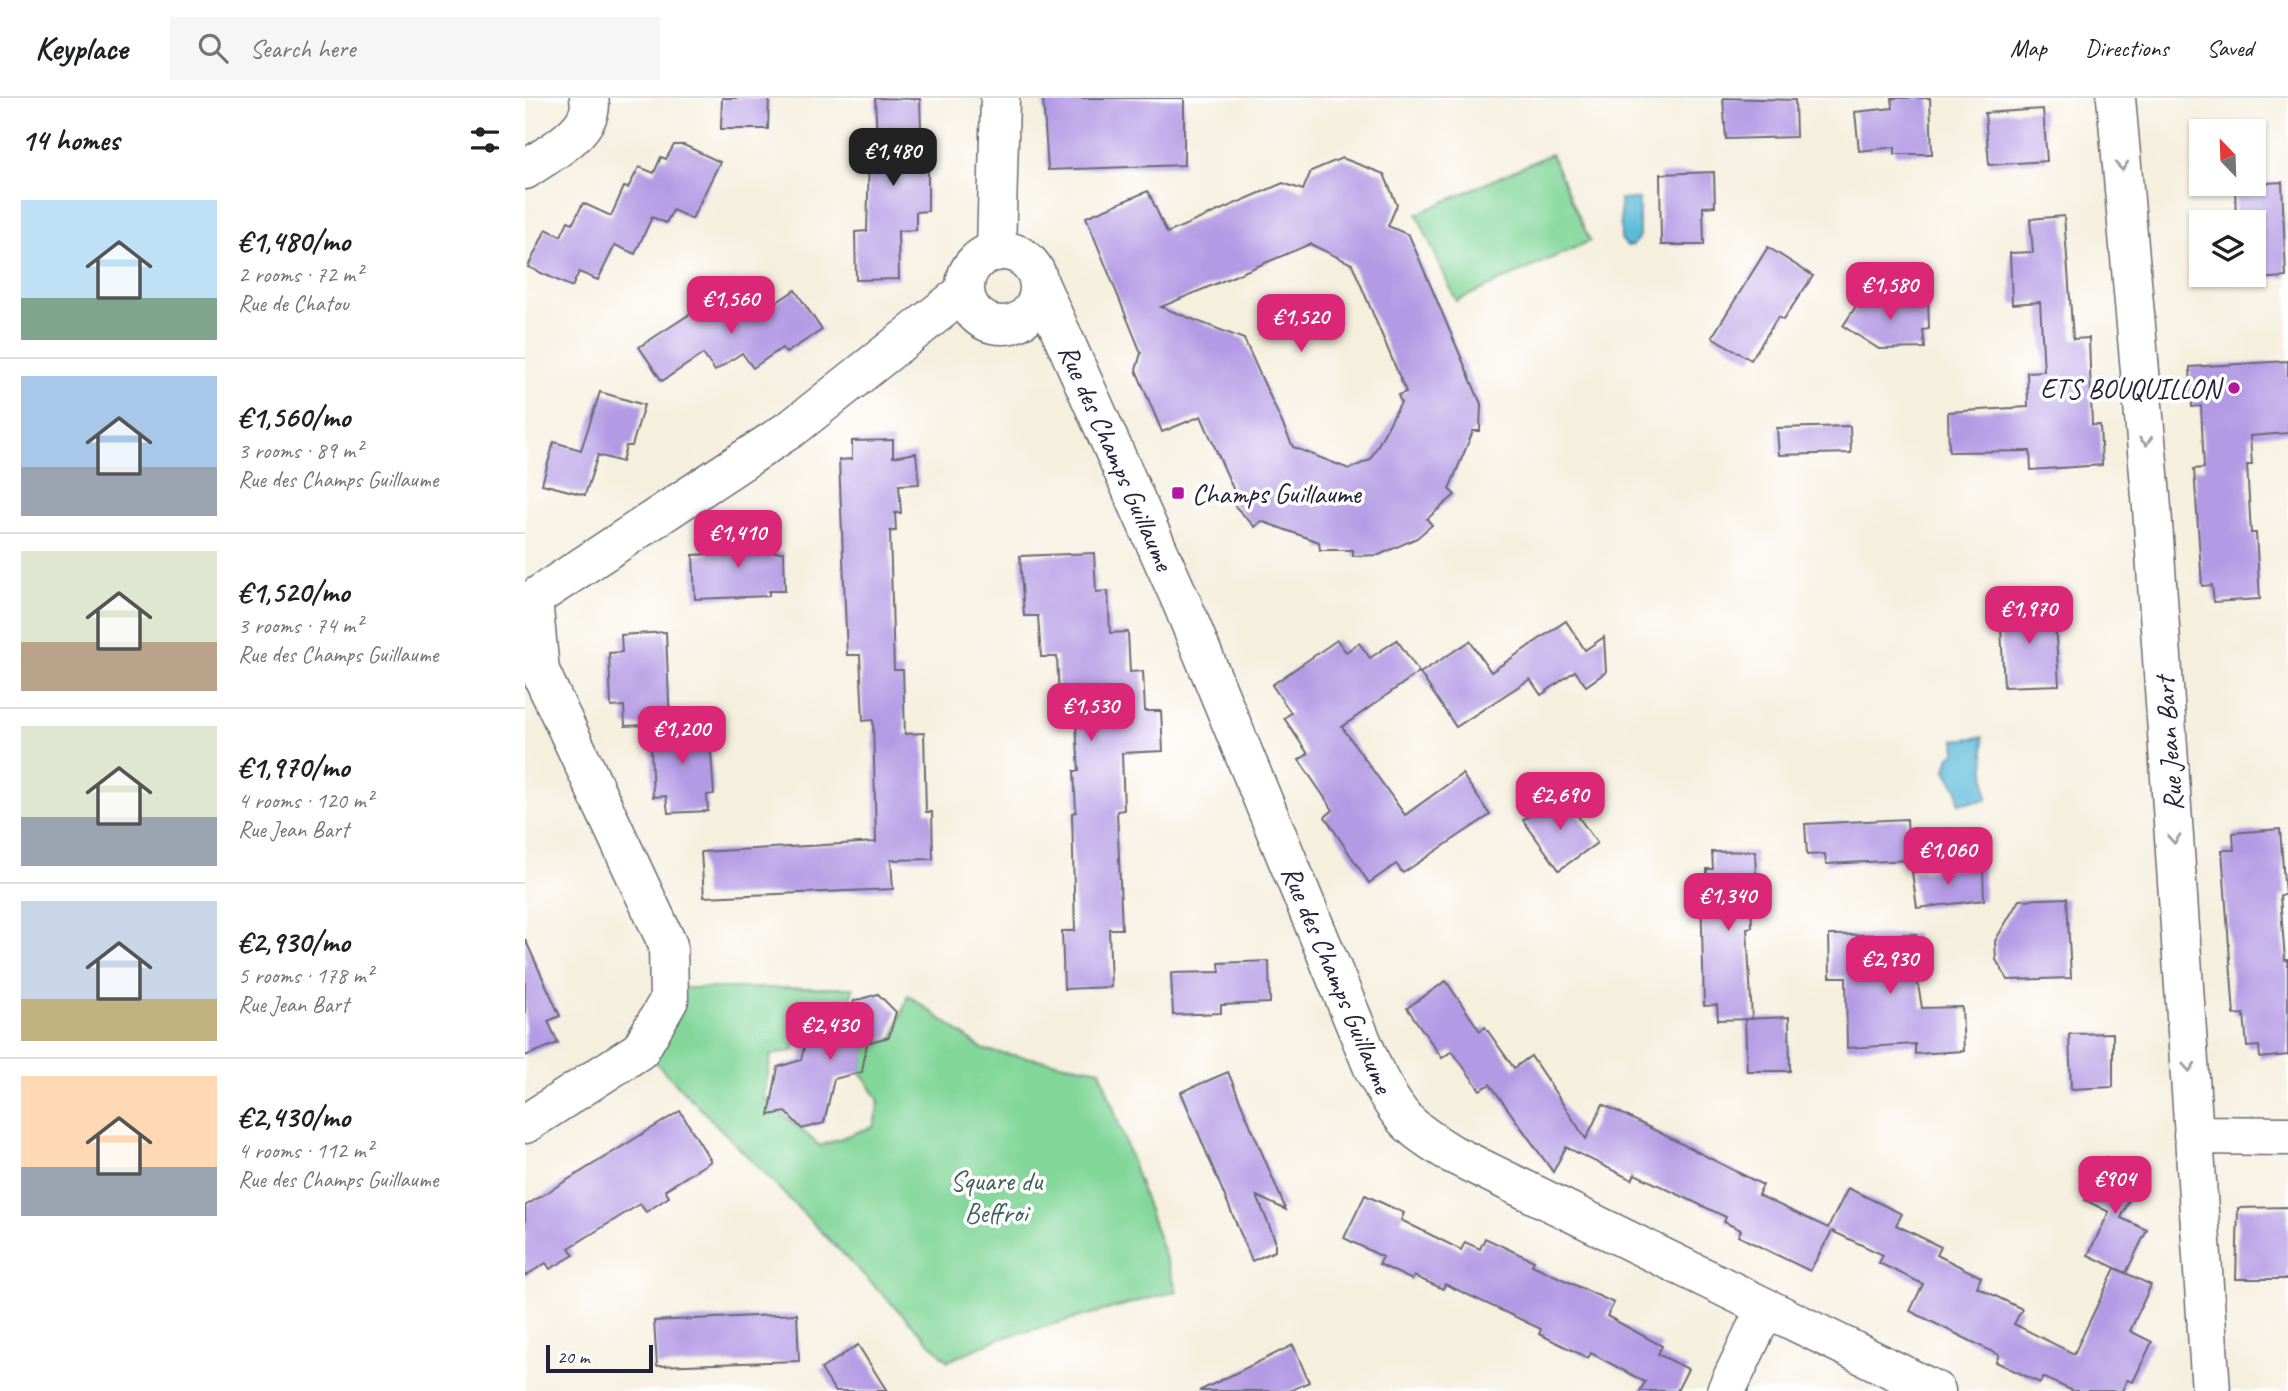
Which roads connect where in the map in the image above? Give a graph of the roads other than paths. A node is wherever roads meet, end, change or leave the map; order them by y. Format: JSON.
{"nodes":[{"id":1,"x":589,"y":98,"type":"edge"},
{"id":2,"x":1000,"y":98,"type":"edge"},
{"id":3,"x":2116,"y":98,"type":"edge"},
{"id":4,"x":525,"y":170,"type":"edge"},
{"id":5,"x":996,"y":251,"type":"junction"},
{"id":6,"x":1040,"y":285,"type":"junction"},
{"id":7,"x":964,"y":292,"type":"junction"},
{"id":8,"x":529,"y":597,"type":"edge"},
{"id":9,"x":525,"y":1124,"type":"edge"},
{"id":10,"x":2193,"y":1135,"type":"junction"},
{"id":11,"x":2288,"y":1136,"type":"edge"},
{"id":12,"x":1765,"y":1309,"type":"junction"},
{"id":13,"x":1726,"y":1391,"type":"edge"},
{"id":14,"x":1936,"y":1391,"type":"edge"},
{"id":15,"x":2211,"y":1391,"type":"edge"}],
"edges":[{"from":1,"to":4,"type":"street"},
{"from":2,"to":5,"type":"street"},
{"from":3,"to":10,"type":"street","name":"Rue Jean Bart","one_way":true},
{"from":5,"to":6,"type":"street"},
{"from":5,"to":7,"type":"street"},
{"from":6,"to":7,"type":"street"},
{"from":6,"to":12,"type":"street","name":"Rue des Champs Guillaume"},
{"from":7,"to":8,"type":"street"},
{"from":8,"to":9,"type":"street"},
{"from":10,"to":11,"type":"street"},
{"from":10,"to":15,"type":"street","name":"Rue Jean Bart"},
{"from":12,"to":13,"type":"street"},
{"from":12,"to":14,"type":"street","name":"Rue des Champs Guillaume"}]}
